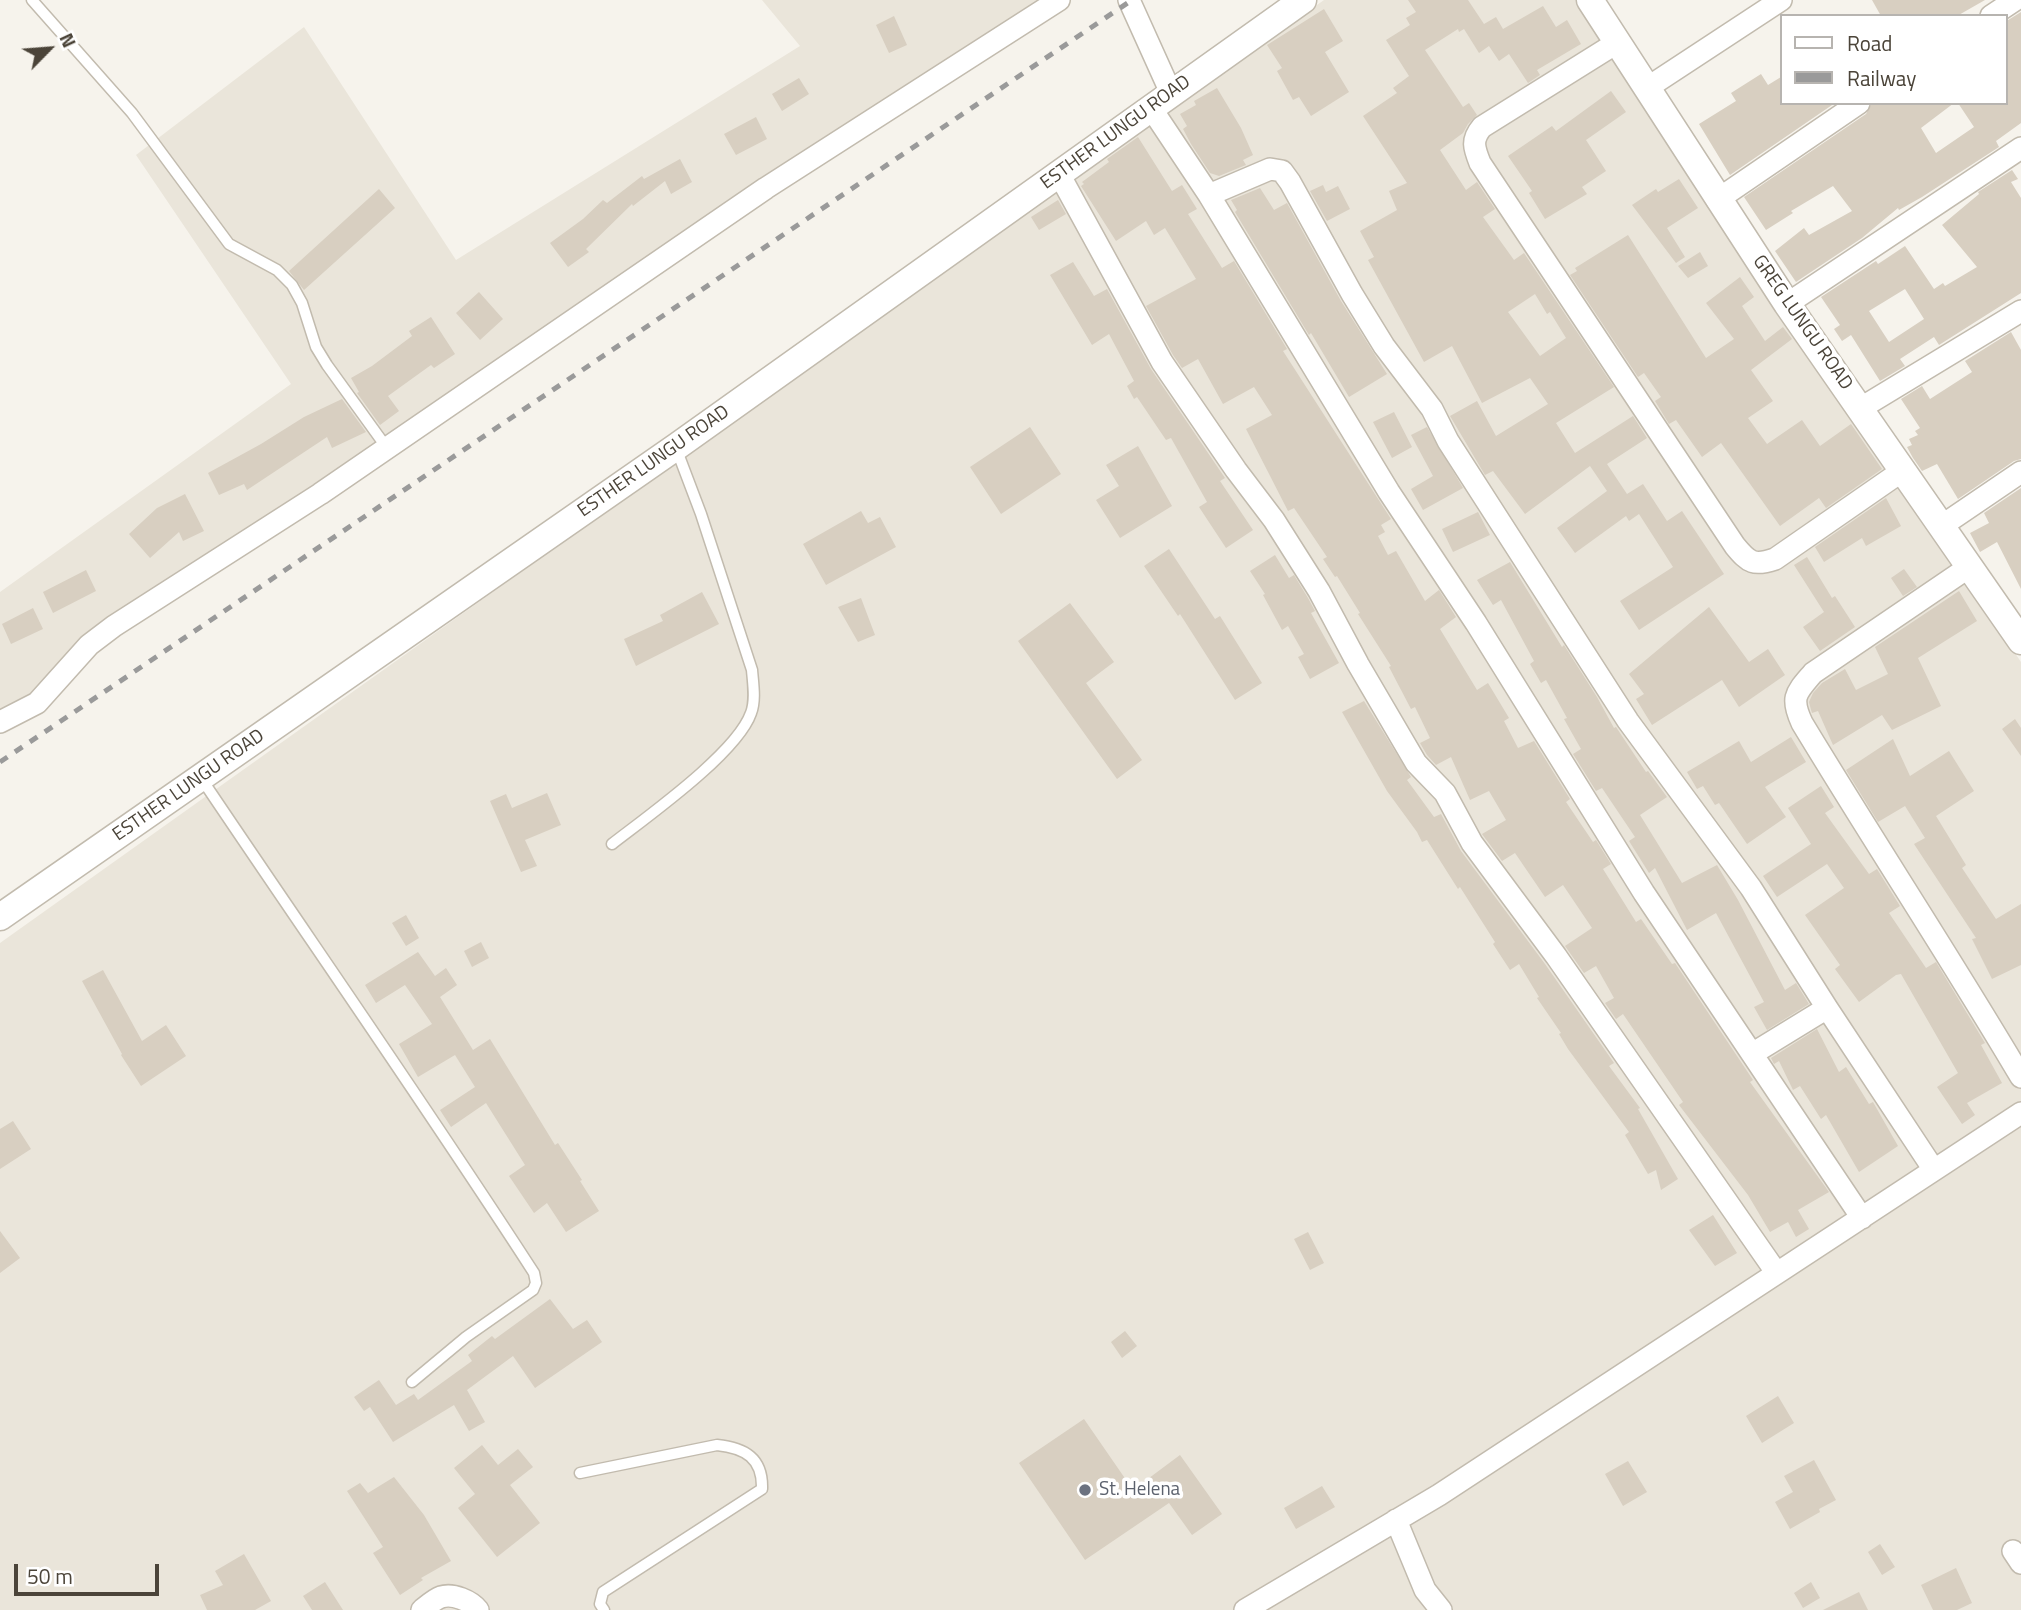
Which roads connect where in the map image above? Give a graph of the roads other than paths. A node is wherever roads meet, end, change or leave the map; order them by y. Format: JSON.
{"nodes":[{"id":1,"x":32,"y":0,"type":"edge"},
{"id":2,"x":1059,"y":0,"type":"edge"},
{"id":3,"x":1129,"y":0,"type":"edge"},
{"id":4,"x":1303,"y":0,"type":"edge"},
{"id":5,"x":1590,"y":0,"type":"edge"},
{"id":6,"x":1782,"y":0,"type":"edge"},
{"id":7,"x":2015,"y":0,"type":"edge"},
{"id":8,"x":1994,"y":14,"type":"edge"},
{"id":9,"x":1618,"y":41,"type":"junction"},
{"id":10,"x":1647,"y":88,"type":"junction"},
{"id":11,"x":1161,"y":101,"type":"junction"},
{"id":12,"x":1856,"y":105,"type":"edge"},
{"id":13,"x":2021,"y":148,"type":"edge"},
{"id":14,"x":1059,"y":174,"type":"junction"},
{"id":15,"x":1209,"y":195,"type":"junction"},
{"id":16,"x":1717,"y":200,"type":"junction"},
{"id":17,"x":1787,"y":304,"type":"junction"},
{"id":18,"x":2021,"y":311,"type":"edge"},
{"id":19,"x":1861,"y":408,"type":"junction"},
{"id":20,"x":676,"y":447,"type":"junction"},
{"id":21,"x":387,"y":448,"type":"junction"},
{"id":22,"x":1902,"y":471,"type":"junction"},
{"id":23,"x":2021,"y":472,"type":"edge"},
{"id":24,"x":1940,"y":527,"type":"junction"},
{"id":25,"x":1969,"y":567,"type":"junction"},
{"id":26,"x":2021,"y":640,"type":"edge"},
{"id":27,"x":0,"y":722,"type":"edge"},
{"id":28,"x":201,"y":778,"type":"junction"},
{"id":29,"x":612,"y":844,"type":"dead end"},
{"id":30,"x":0,"y":917,"type":"edge"},
{"id":31,"x":1827,"y":1008,"type":"junction"},
{"id":32,"x":1752,"y":1054,"type":"junction"},
{"id":33,"x":2021,"y":1077,"type":"edge"},
{"id":34,"x":2021,"y":1112,"type":"edge"},
{"id":35,"x":1934,"y":1170,"type":"junction"},
{"id":36,"x":1863,"y":1218,"type":"junction"},
{"id":37,"x":1776,"y":1272,"type":"junction"},
{"id":38,"x":412,"y":1382,"type":"dead end"},
{"id":39,"x":580,"y":1473,"type":"dead end"},
{"id":40,"x":1396,"y":1520,"type":"junction"},
{"id":41,"x":422,"y":1610,"type":"edge"},
{"id":42,"x":478,"y":1610,"type":"edge"},
{"id":43,"x":604,"y":1610,"type":"edge"},
{"id":44,"x":1245,"y":1610,"type":"edge"},
{"id":45,"x":1441,"y":1610,"type":"edge"}],
"edges":[{"from":1,"to":21,"type":"lane"},
{"from":2,"to":21,"type":"street"},
{"from":3,"to":11,"type":"street"},
{"from":4,"to":11,"type":"street","name":"ESTHER LUNGU ROAD"},
{"from":5,"to":9,"type":"street","name":"GREG LUNGU ROAD"},
{"from":6,"to":10,"type":"street"},
{"from":7,"to":8,"type":"street"},
{"from":9,"to":10,"type":"street","name":"GREG LUNGU ROAD"},
{"from":9,"to":22,"type":"street"},
{"from":10,"to":16,"type":"street","name":"GREG LUNGU ROAD"},
{"from":11,"to":14,"type":"street","name":"ESTHER LUNGU ROAD"},
{"from":11,"to":15,"type":"street"},
{"from":12,"to":16,"type":"street"},
{"from":13,"to":17,"type":"street"},
{"from":14,"to":20,"type":"street","name":"ESTHER LUNGU ROAD"},
{"from":14,"to":37,"type":"street"},
{"from":15,"to":31,"type":"street"},
{"from":15,"to":32,"type":"street"},
{"from":16,"to":17,"type":"street","name":"GREG LUNGU ROAD"},
{"from":17,"to":19,"type":"street","name":"GREG LUNGU ROAD"},
{"from":18,"to":19,"type":"street"},
{"from":19,"to":22,"type":"street","name":"GREG LUNGU ROAD"},
{"from":20,"to":28,"type":"street","name":"ESTHER LUNGU ROAD"},
{"from":20,"to":29,"type":"lane"},
{"from":21,"to":27,"type":"street"},
{"from":22,"to":24,"type":"street","name":"GREG LUNGU ROAD"},
{"from":23,"to":24,"type":"street"},
{"from":24,"to":25,"type":"street","name":"GREG LUNGU ROAD"},
{"from":25,"to":26,"type":"street","name":"GREG LUNGU ROAD"},
{"from":25,"to":33,"type":"street"},
{"from":28,"to":30,"type":"street","name":"ESTHER LUNGU ROAD"},
{"from":28,"to":38,"type":"lane"},
{"from":31,"to":32,"type":"street"},
{"from":31,"to":35,"type":"street"},
{"from":32,"to":36,"type":"street"},
{"from":34,"to":35,"type":"street"},
{"from":35,"to":36,"type":"street"},
{"from":36,"to":37,"type":"street"},
{"from":37,"to":40,"type":"street"},
{"from":39,"to":43,"type":"lane"},
{"from":40,"to":44,"type":"street"},
{"from":40,"to":45,"type":"street"},
{"from":41,"to":42,"type":"street"}]}
